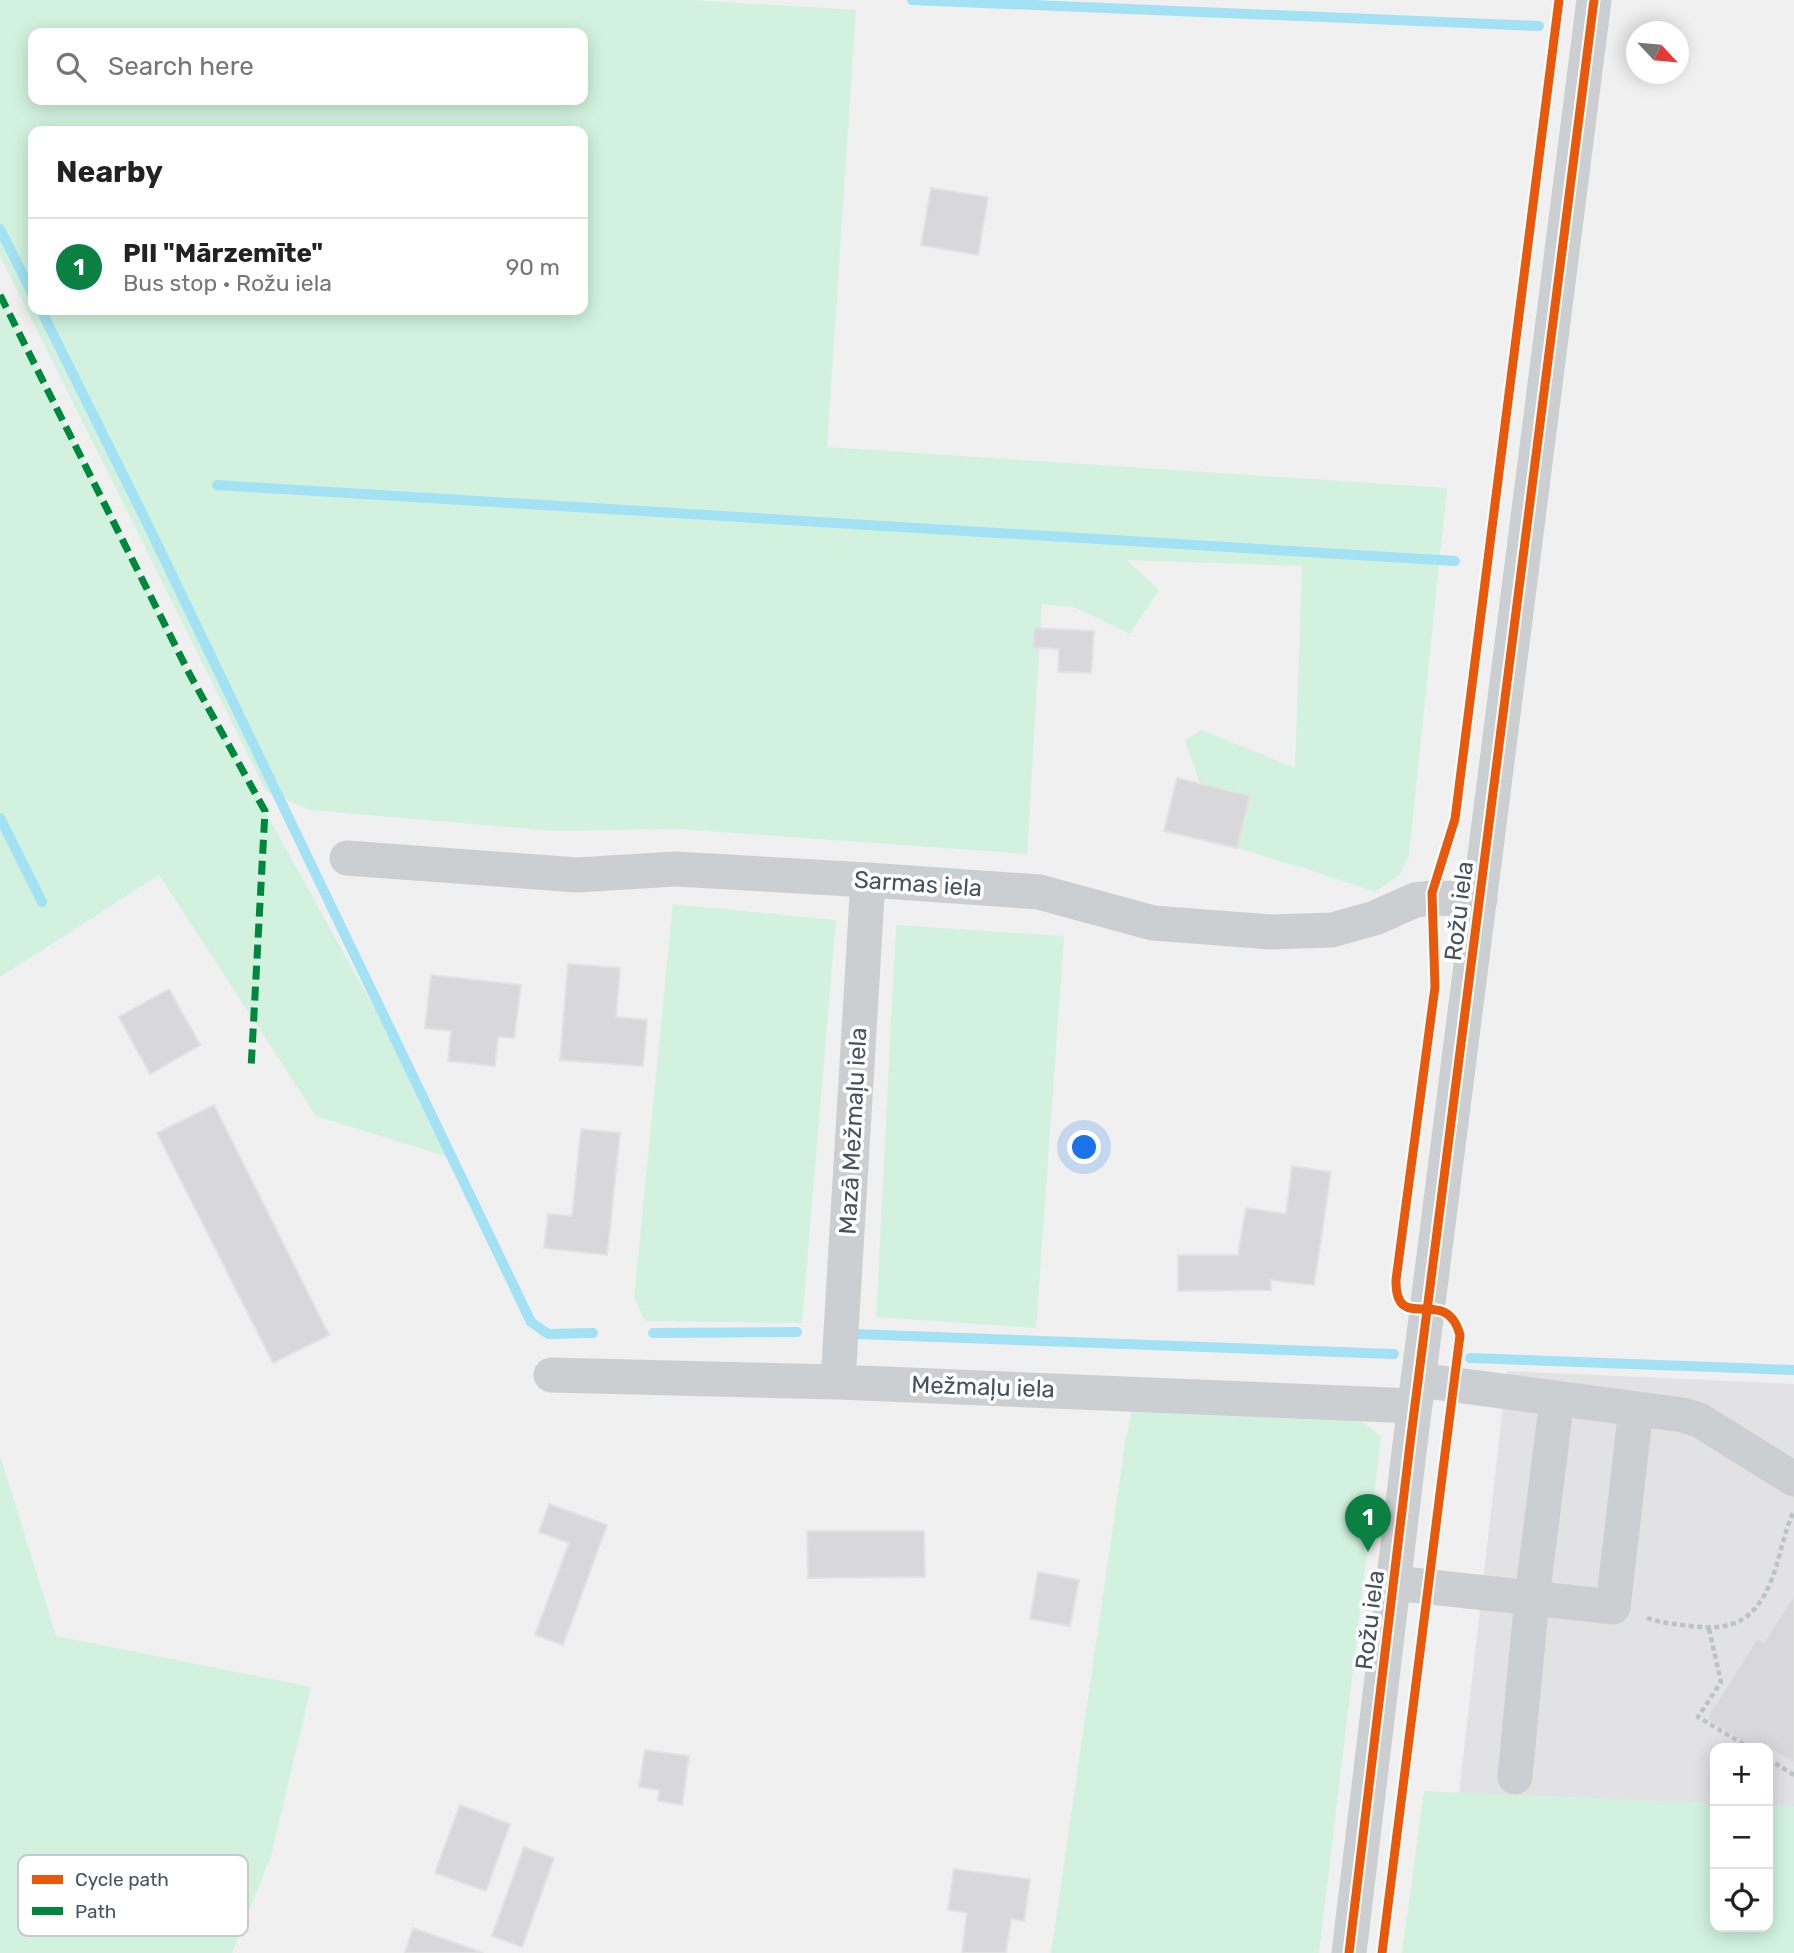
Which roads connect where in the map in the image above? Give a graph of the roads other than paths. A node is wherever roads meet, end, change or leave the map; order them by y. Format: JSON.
{"nodes":[{"id":1,"x":1594,"y":0,"type":"edge"},
{"id":2,"x":347,"y":858,"type":"dead end"},
{"id":3,"x":868,"y":880,"type":"junction"},
{"id":4,"x":1480,"y":899,"type":"junction"},
{"id":5,"x":551,"y":1375,"type":"dead end"},
{"id":6,"x":838,"y":1381,"type":"junction"},
{"id":7,"x":1416,"y":1393,"type":"junction"},
{"id":8,"x":1557,"y":1399,"type":"junction"},
{"id":9,"x":1636,"y":1409,"type":"junction"},
{"id":10,"x":1794,"y":1479,"type":"edge"},
{"id":11,"x":1394,"y":1583,"type":"junction"},
{"id":12,"x":1532,"y":1598,"type":"junction"},
{"id":13,"x":1515,"y":1777,"type":"dead end"},
{"id":14,"x":1349,"y":1953,"type":"edge"}],
"edges":[{"from":1,"to":4,"type":"street","name":"Rožu iela"},
{"from":2,"to":3,"type":"street","name":"Sarmas iela"},
{"from":3,"to":4,"type":"street","name":"Sarmas iela"},
{"from":3,"to":6,"type":"street","name":"Mazā Mežmaļu iela"},
{"from":4,"to":7,"type":"street","name":"Rožu iela"},
{"from":5,"to":6,"type":"street","name":"Mežmaļu iela"},
{"from":6,"to":7,"type":"street","name":"Mežmaļu iela"},
{"from":7,"to":8,"type":"street","name":"Mežmaļu iela"},
{"from":7,"to":11,"type":"street","name":"Rožu iela"},
{"from":8,"to":9,"type":"street","name":"Mežmaļu iela"},
{"from":8,"to":12,"type":"street"},
{"from":9,"to":10,"type":"street","name":"Mežmaļu iela"},
{"from":9,"to":12,"type":"street"},
{"from":11,"to":12,"type":"street"},
{"from":11,"to":14,"type":"street","name":"Rožu iela"},
{"from":12,"to":13,"type":"street"}]}
